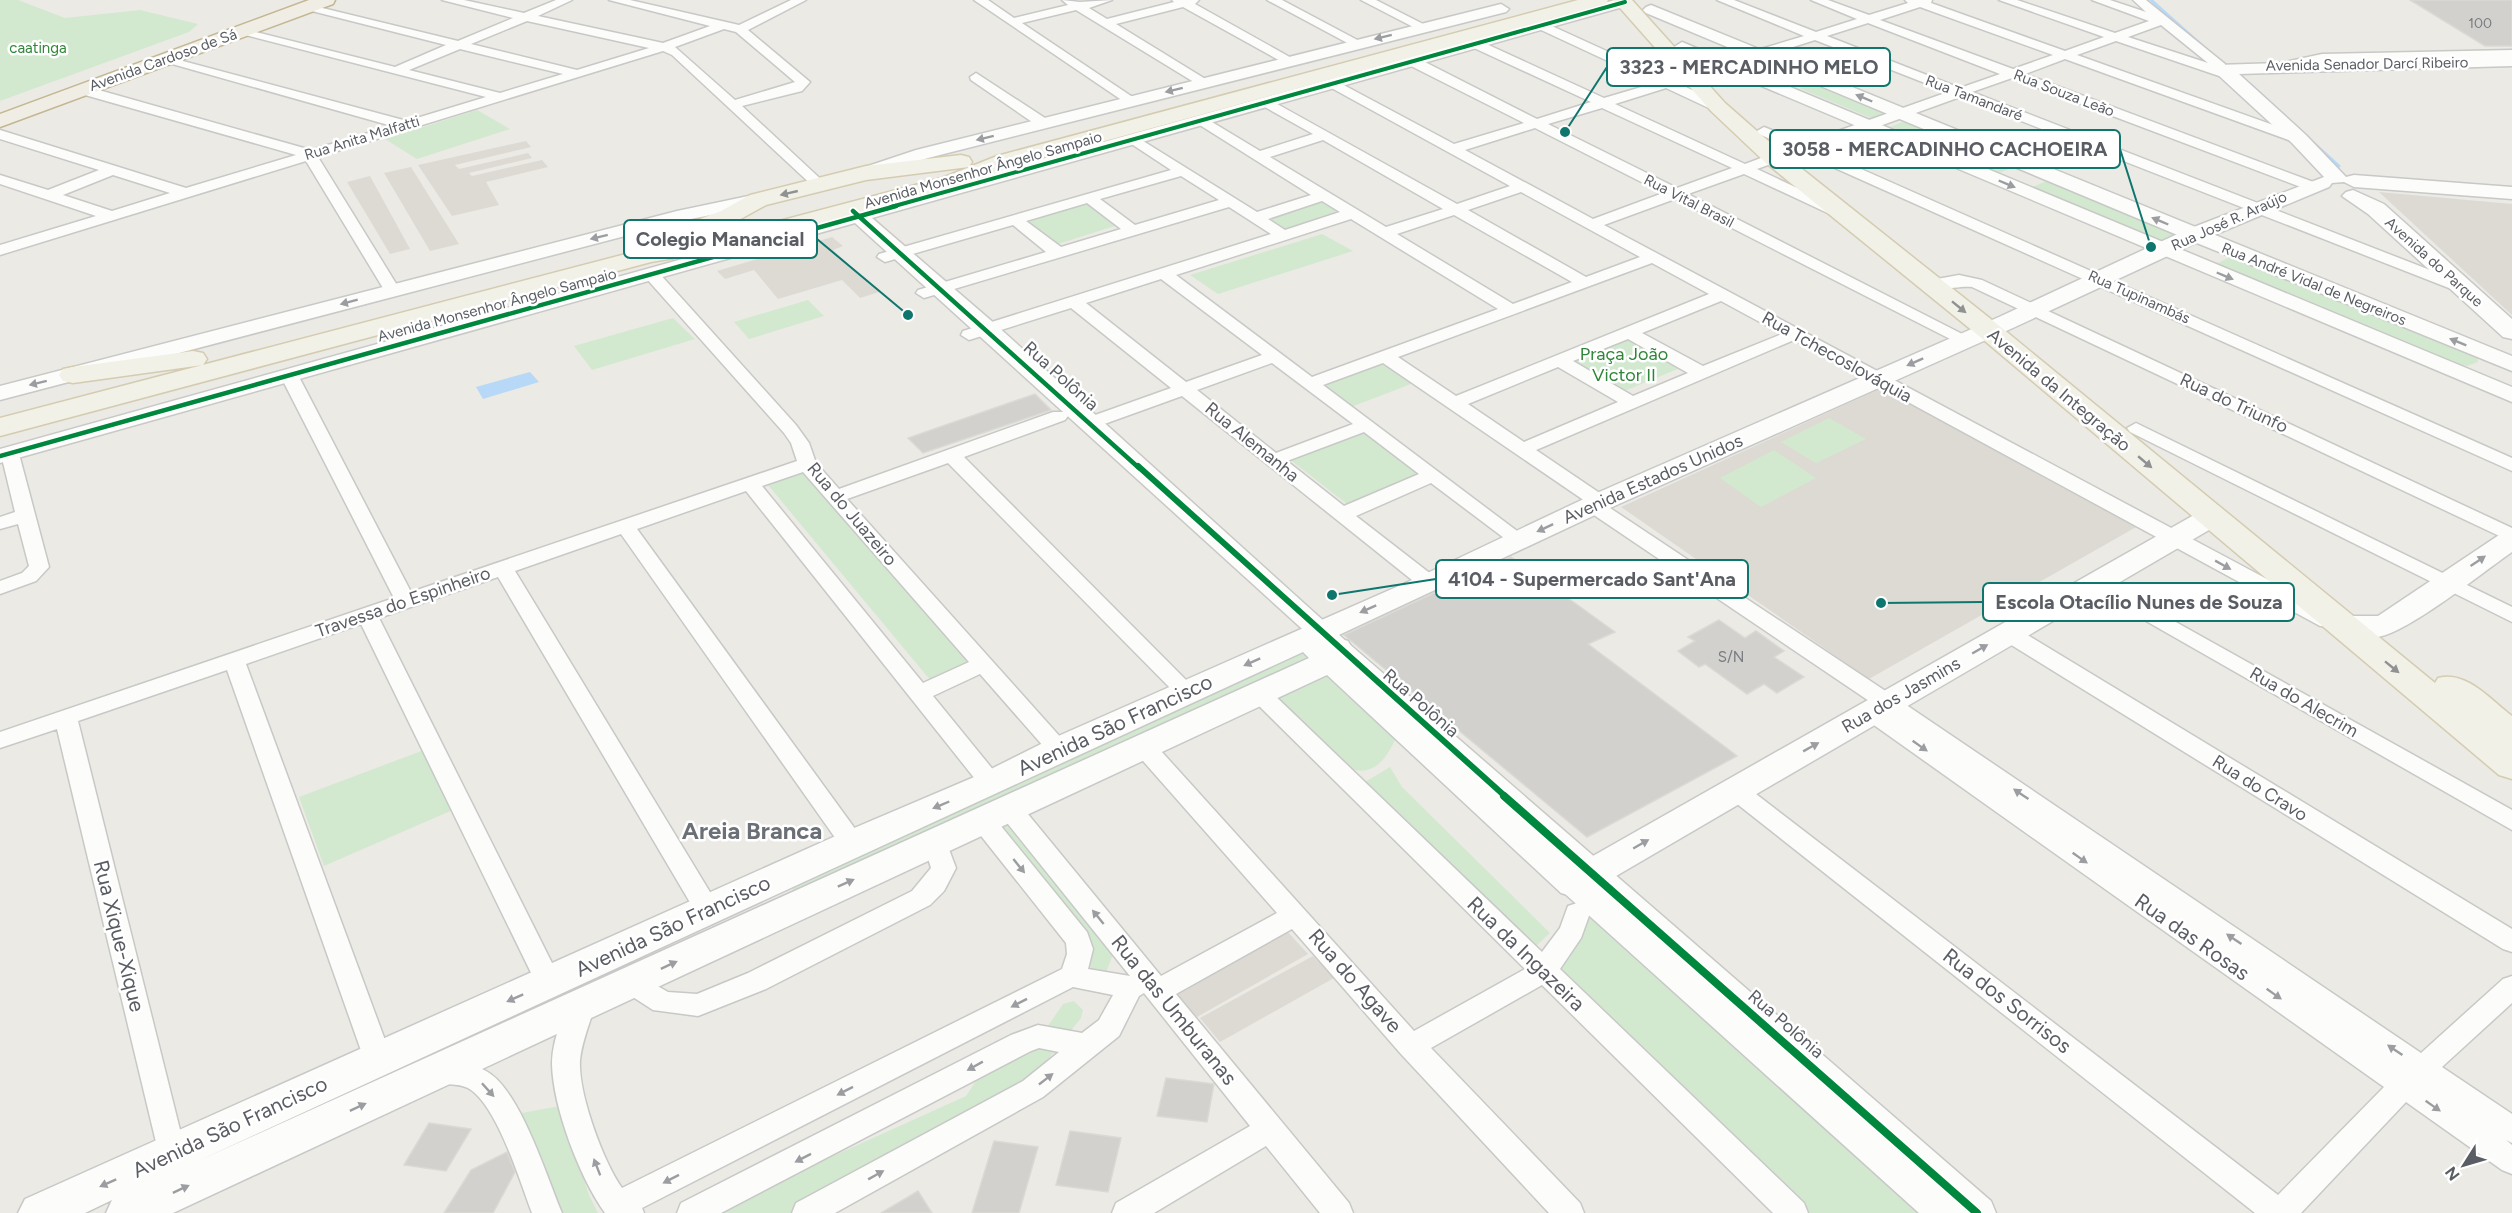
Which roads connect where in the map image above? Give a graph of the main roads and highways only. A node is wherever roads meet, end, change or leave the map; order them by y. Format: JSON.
{"nodes":[{"id":1,"x":326,"y":0,"type":"edge"},
{"id":2,"x":1537,"y":0,"type":"edge"},
{"id":3,"x":1599,"y":0,"type":"edge"},
{"id":4,"x":1635,"y":3,"type":"edge"},
{"id":5,"x":2512,"y":61,"type":"edge"},
{"id":6,"x":1695,"y":63,"type":"junction"},
{"id":7,"x":2512,"y":68,"type":"edge"},
{"id":8,"x":2245,"y":75,"type":"junction"},
{"id":9,"x":1206,"y":82,"type":"road end"},
{"id":10,"x":1280,"y":82,"type":"junction"},
{"id":11,"x":1324,"y":87,"type":"road end"},
{"id":12,"x":0,"y":121,"type":"edge"},
{"id":13,"x":1058,"y":162,"type":"road end"},
{"id":14,"x":895,"y":170,"type":"junction"},
{"id":15,"x":950,"y":183,"type":"junction"},
{"id":16,"x":2341,"y":185,"type":"junction"},
{"id":17,"x":915,"y":192,"type":"junction"},
{"id":18,"x":2512,"y":194,"type":"edge"},
{"id":19,"x":2512,"y":200,"type":"edge"},
{"id":20,"x":729,"y":216,"type":"junction"},
{"id":21,"x":762,"y":232,"type":"junction"},
{"id":22,"x":603,"y":267,"type":"junction"},
{"id":23,"x":1942,"y":283,"type":"junction"},
{"id":24,"x":506,"y":316,"type":"road end"},
{"id":25,"x":1986,"y":331,"type":"junction"},
{"id":26,"x":2512,"y":333,"type":"edge"},
{"id":27,"x":222,"y":356,"type":"junction"},
{"id":28,"x":73,"y":375,"type":"road end"},
{"id":29,"x":2072,"y":389,"type":"junction"},
{"id":30,"x":0,"y":414,"type":"edge"},
{"id":31,"x":0,"y":427,"type":"edge"},
{"id":32,"x":2211,"y":517,"type":"junction"},
{"id":33,"x":2512,"y":537,"type":"edge"},
{"id":34,"x":2342,"y":626,"type":"junction"},
{"id":35,"x":2377,"y":627,"type":"junction"},
{"id":36,"x":1323,"y":645,"type":"junction"},
{"id":37,"x":2472,"y":704,"type":"junction"},
{"id":38,"x":2512,"y":725,"type":"edge"},
{"id":39,"x":2512,"y":735,"type":"edge"},
{"id":40,"x":2512,"y":766,"type":"edge"},
{"id":41,"x":994,"y":804,"type":"junction"},
{"id":42,"x":1581,"y":890,"type":"joint"},
{"id":43,"x":776,"y":897,"type":"junction"},
{"id":44,"x":40,"y":1213,"type":"edge"},
{"id":45,"x":128,"y":1213,"type":"edge"}],
"edges":[{"from":1,"to":12,"type":"highway","name":"Avenida Cardoso de Sá"},
{"from":2,"to":10,"type":"main road","name":"Avenida Monsenhor Ângelo Sampaio"},
{"from":3,"to":10,"type":"main road","name":"Avenida Monsenhor Ângelo Sampaio"},
{"from":4,"to":6,"type":"main road","name":"Avenida da Integração"},
{"from":4,"to":6,"type":"main road","name":"Avenida da Integração"},
{"from":5,"to":8,"type":"main road","name":"Avenida Senador Darcí Ribeiro"},
{"from":6,"to":23,"type":"main road","name":"Avenida da Integração"},
{"from":6,"to":23,"type":"main road","name":"Avenida da Integração"},
{"from":7,"to":8,"type":"main road"},
{"from":8,"to":16,"type":"main road","name":"Avenida do Parque"},
{"from":9,"to":10,"type":"main road"},
{"from":10,"to":11,"type":"main road"},
{"from":10,"to":14,"type":"main road","name":"Avenida Monsenhor Ângelo Sampaio"},
{"from":10,"to":15,"type":"main road","name":"Avenida Monsenhor Ângelo Sampaio"},
{"from":13,"to":15,"type":"main road"},
{"from":14,"to":17,"type":"main road"},
{"from":14,"to":20,"type":"main road","name":"Avenida Monsenhor Ângelo Sampaio","one_way":true},
{"from":15,"to":17,"type":"main road","name":"Avenida Monsenhor Ângelo Sampaio"},
{"from":16,"to":18,"type":"main road"},
{"from":16,"to":19,"type":"main road"},
{"from":16,"to":25,"type":"main road","name":"Rua José R. Araújo"},
{"from":16,"to":26,"type":"main road","name":"Avenida do Parque"},
{"from":17,"to":21,"type":"main road","name":"Avenida Monsenhor Ângelo Sampaio"},
{"from":20,"to":21,"type":"main road"},
{"from":20,"to":27,"type":"main road","name":"Avenida Monsenhor Ângelo Sampaio"},
{"from":21,"to":22,"type":"main road","name":"Avenida Monsenhor Ângelo Sampaio"},
{"from":22,"to":24,"type":"main road"},
{"from":22,"to":31,"type":"main road","name":"Avenida Monsenhor Ângelo Sampaio"},
{"from":23,"to":25,"type":"main road","name":"Avenida da Integração"},
{"from":25,"to":29,"type":"main road","name":"Avenida da Integração"},
{"from":25,"to":36,"type":"main road","name":"Avenida Estados Unidos","one_way":true},
{"from":27,"to":28,"type":"main road"},
{"from":27,"to":30,"type":"main road","name":"Avenida Monsenhor Ângelo Sampaio"},
{"from":29,"to":32,"type":"main road","name":"Avenida da Integração","one_way":true},
{"from":29,"to":35,"type":"main road","name":"Avenida da Integração"},
{"from":32,"to":34,"type":"main road","name":"Avenida da Integração"},
{"from":42,"to":32,"type":"main road","name":"Rua dos Jasmins","one_way":true},
{"from":35,"to":33,"type":"main road","one_way":true},
{"from":34,"to":35,"type":"main road"},
{"from":34,"to":40,"type":"main road","name":"Avenida da Integração","one_way":true},
{"from":35,"to":37,"type":"main road","name":"Avenida da Integração"},
{"from":36,"to":41,"type":"main road","name":"Avenida São Francisco"},
{"from":36,"to":41,"type":"main road","name":"Avenida São Francisco","one_way":true},
{"from":36,"to":42,"type":"main road","name":"Rua Polônia"},
{"from":37,"to":38,"type":"main road"},
{"from":37,"to":39,"type":"main road","name":"Avenida da Integração"},
{"from":43,"to":41,"type":"main road","name":"Avenida São Francisco","one_way":true},
{"from":41,"to":43,"type":"main road","name":"Avenida São Francisco","one_way":true},
{"from":43,"to":44,"type":"main road","name":"Avenida São Francisco","one_way":true},
{"from":45,"to":43,"type":"main road","name":"Avenida São Francisco","one_way":true}]}
